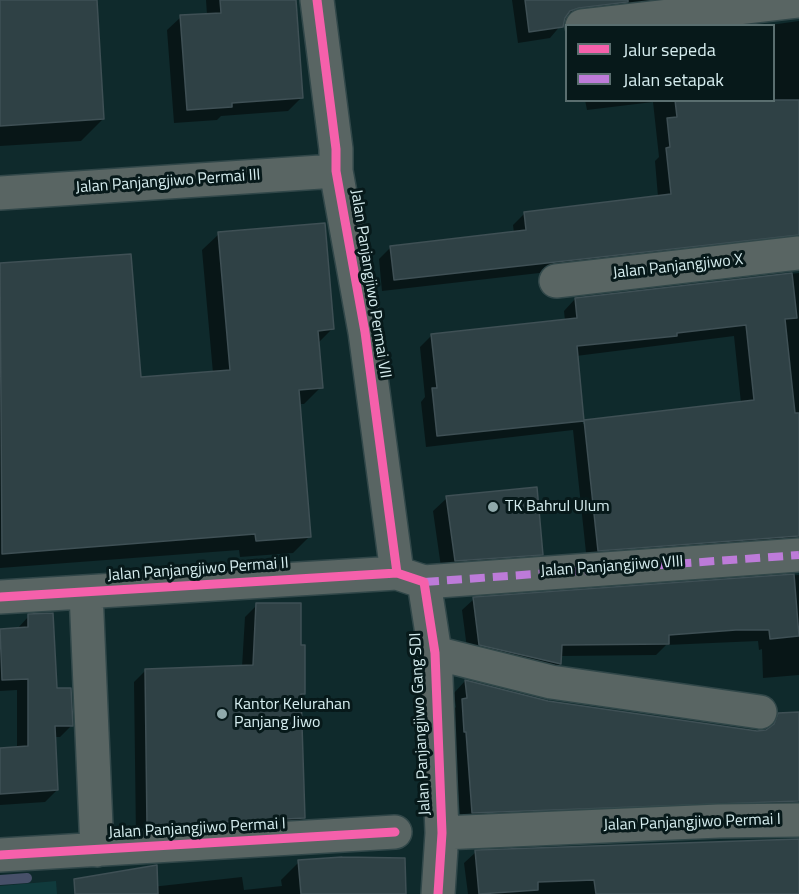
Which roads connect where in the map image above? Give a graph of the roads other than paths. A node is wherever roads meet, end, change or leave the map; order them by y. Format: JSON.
{"nodes":[{"id":1,"x":316,"y":0,"type":"edge"},
{"id":2,"x":799,"y":1,"type":"edge"},
{"id":3,"x":599,"y":24,"type":"edge"},
{"id":4,"x":336,"y":171,"type":"junction"},
{"id":5,"x":0,"y":193,"type":"edge"},
{"id":6,"x":799,"y":254,"type":"edge"},
{"id":7,"x":556,"y":281,"type":"dead end"},
{"id":8,"x":799,"y":555,"type":"edge"},
{"id":9,"x":411,"y":578,"type":"junction"},
{"id":10,"x":86,"y":592,"type":"junction"},
{"id":11,"x":0,"y":597,"type":"edge"},
{"id":12,"x":435,"y":652,"type":"junction"},
{"id":13,"x":760,"y":712,"type":"dead end"},
{"id":14,"x":799,"y":820,"type":"edge"},
{"id":15,"x":395,"y":832,"type":"dead end"},
{"id":16,"x":442,"y":833,"type":"junction"},
{"id":17,"x":97,"y":850,"type":"junction"},
{"id":18,"x":0,"y":855,"type":"edge"},
{"id":19,"x":438,"y":894,"type":"edge"}],
"edges":[{"from":1,"to":4,"type":"street","name":"Jalan Panjangjiwo Permai VII"},
{"from":2,"to":3,"type":"street"},
{"from":4,"to":5,"type":"street","name":"Jalan Panjangjiwo Permai III"},
{"from":4,"to":9,"type":"street","name":"Jalan Panjangjiwo Permai VII"},
{"from":6,"to":7,"type":"street","name":"Jalan Panjangjiwo X"},
{"from":8,"to":9,"type":"street","name":"Jalan Panjangjiwo VIII"},
{"from":9,"to":10,"type":"street","name":"Jalan Panjangjiwo Permai II"},
{"from":9,"to":12,"type":"street","name":"Jalan Panjangjiwo Gang SDI"},
{"from":10,"to":11,"type":"street","name":"Jalan Panjangjiwo Permai II"},
{"from":10,"to":17,"type":"street"},
{"from":12,"to":13,"type":"street"},
{"from":12,"to":16,"type":"street","name":"Jalan Panjangjiwo Gang SDI"},
{"from":14,"to":16,"type":"street","name":"Jalan Panjangjiwo Permai I"},
{"from":15,"to":17,"type":"street","name":"Jalan Panjangjiwo Permai I"},
{"from":16,"to":19,"type":"street","name":"Jalan Panjangjiwo Gang SDI"},
{"from":17,"to":18,"type":"street","name":"Jalan Panjangjiwo Permai I"}]}
